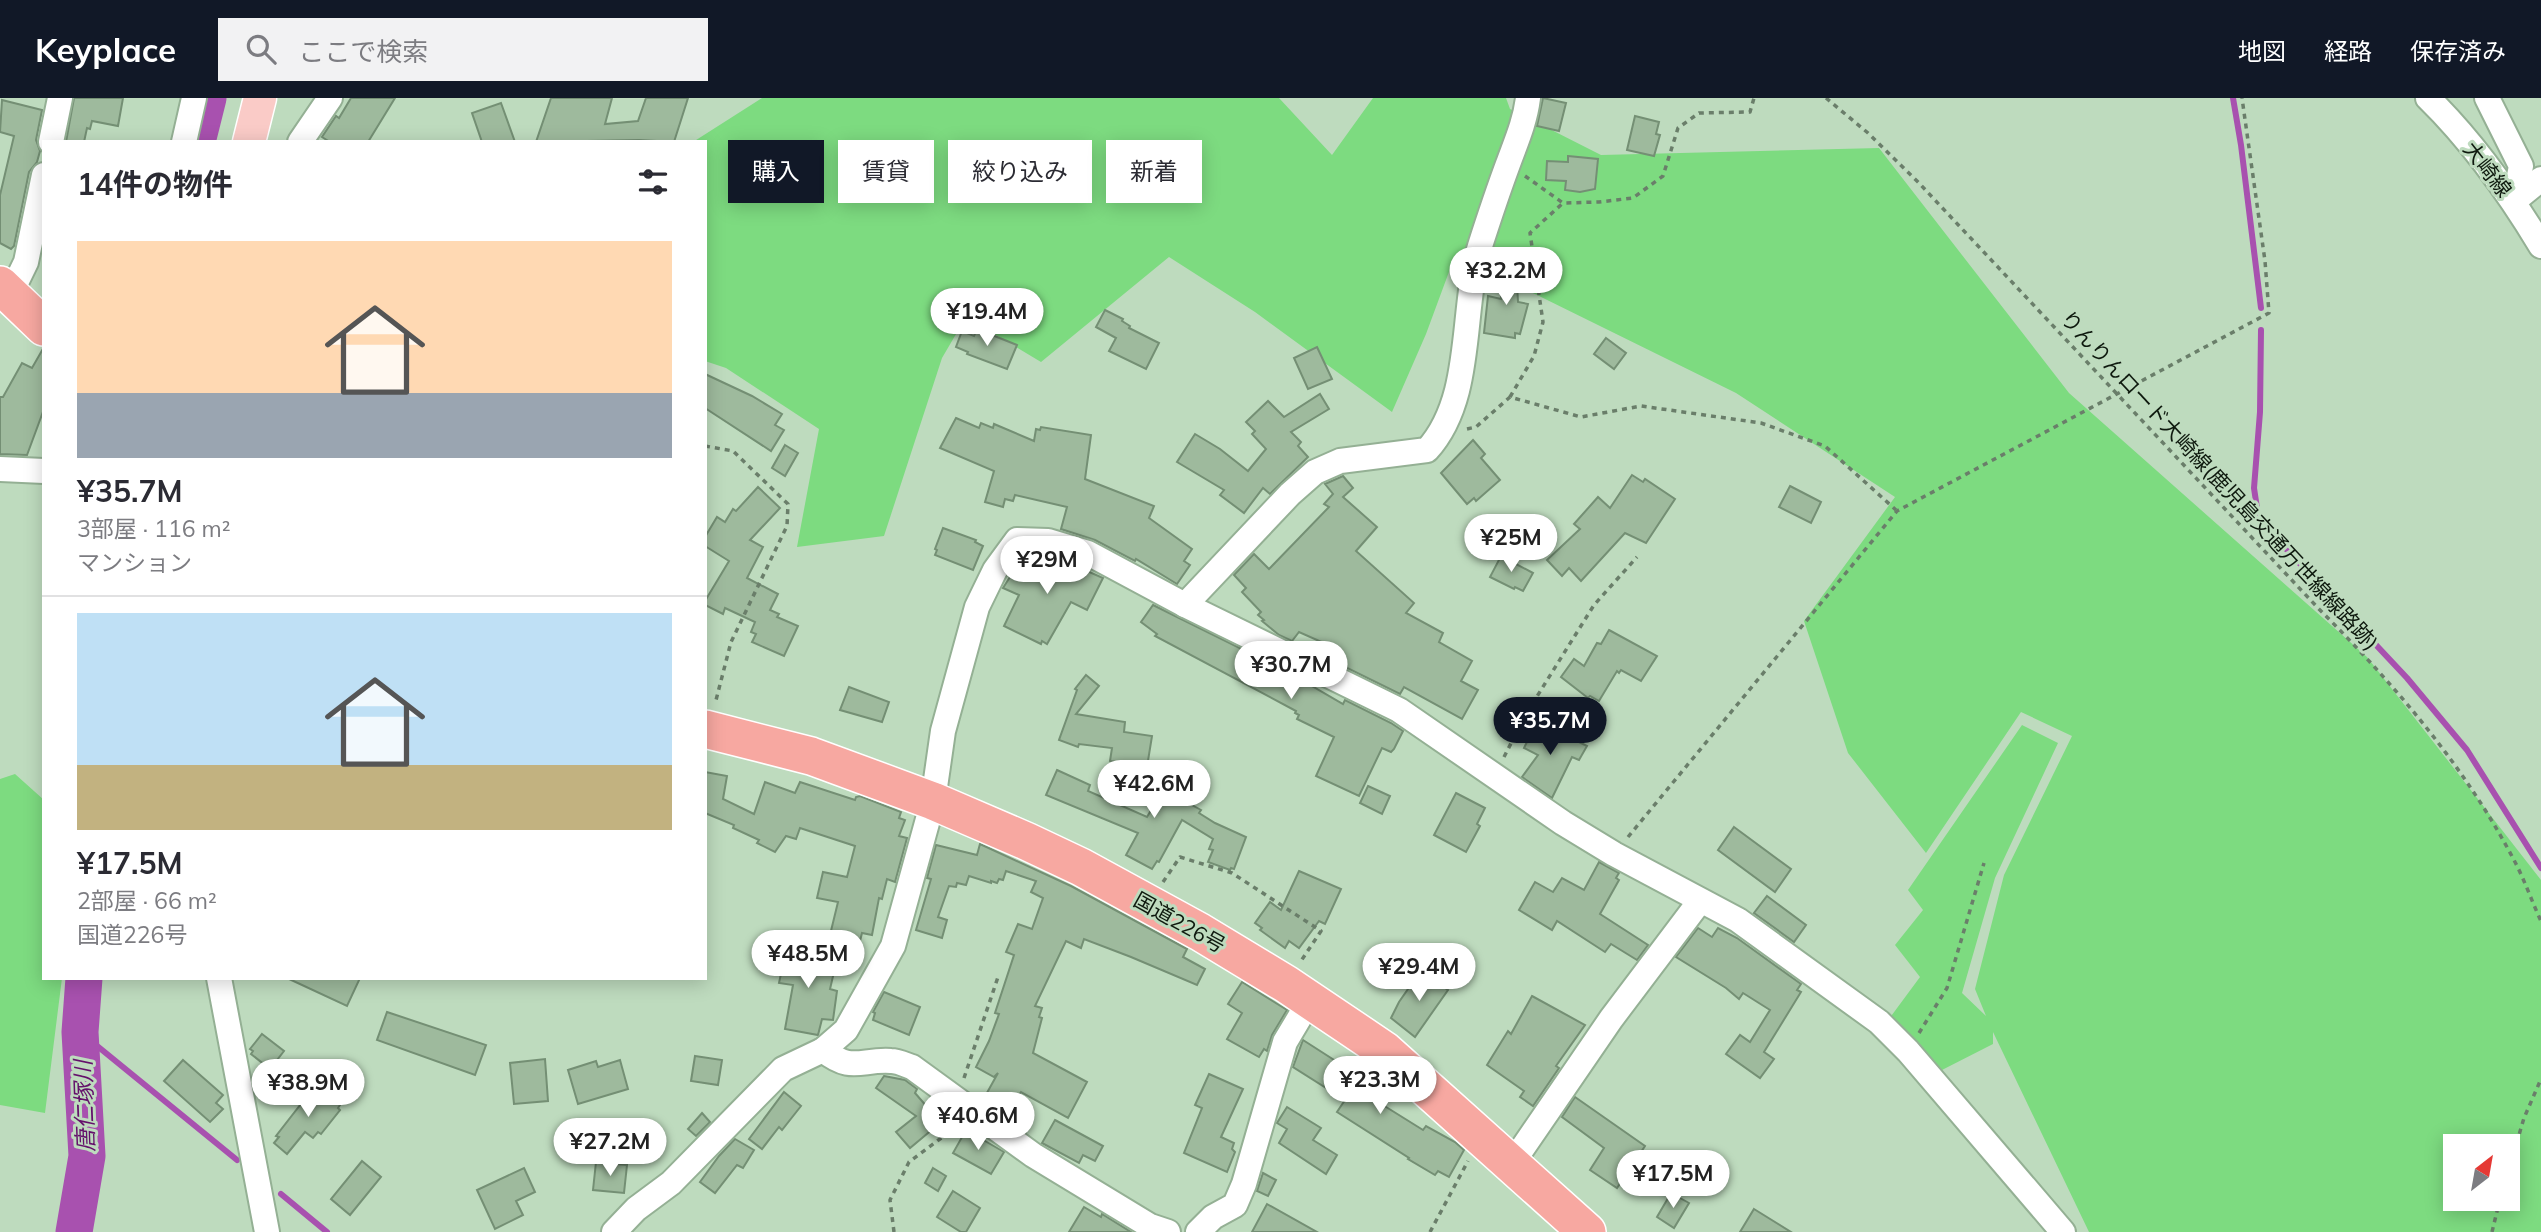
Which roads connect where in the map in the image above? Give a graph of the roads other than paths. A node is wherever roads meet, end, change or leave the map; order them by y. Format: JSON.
{"nodes":[{"id":1,"x":60,"y":98,"type":"edge"},
{"id":2,"x":194,"y":98,"type":"edge"},
{"id":3,"x":260,"y":98,"type":"edge"},
{"id":4,"x":330,"y":98,"type":"edge"},
{"id":5,"x":1528,"y":98,"type":"edge"},
{"id":6,"x":2428,"y":98,"type":"edge"},
{"id":7,"x":2487,"y":98,"type":"edge"},
{"id":8,"x":51,"y":140,"type":"edge"},
{"id":9,"x":184,"y":140,"type":"edge"},
{"id":10,"x":250,"y":140,"type":"edge"},
{"id":11,"x":301,"y":140,"type":"edge"},
{"id":12,"x":2541,"y":178,"type":"edge"},
{"id":13,"x":42,"y":185,"type":"edge"},
{"id":14,"x":2514,"y":201,"type":"junction"},
{"id":15,"x":2541,"y":246,"type":"edge"},
{"id":16,"x":5,"y":290,"type":"edge"},
{"id":17,"x":42,"y":325,"type":"edge"},
{"id":18,"x":0,"y":469,"type":"edge"},
{"id":19,"x":42,"y":471,"type":"edge"},
{"id":20,"x":1185,"y":605,"type":"junction"},
{"id":21,"x":707,"y":730,"type":"edge"},
{"id":22,"x":933,"y":802,"type":"junction"},
{"id":23,"x":1700,"y":901,"type":"junction"},
{"id":24,"x":219,"y":980,"type":"edge"},
{"id":25,"x":1298,"y":992,"type":"junction"},
{"id":26,"x":823,"y":1050,"type":"junction"},
{"id":27,"x":1511,"y":1165,"type":"junction"},
{"id":28,"x":267,"y":1232,"type":"edge"},
{"id":29,"x":614,"y":1232,"type":"edge"},
{"id":30,"x":1168,"y":1232,"type":"edge"},
{"id":31,"x":1198,"y":1232,"type":"edge"},
{"id":32,"x":1587,"y":1232,"type":"edge"},
{"id":33,"x":2063,"y":1232,"type":"edge"}],
"edges":[{"from":1,"to":8,"type":"street"},
{"from":2,"to":9,"type":"street"},
{"from":3,"to":10,"type":"main road"},
{"from":4,"to":11,"type":"street"},
{"from":5,"to":20,"type":"street"},
{"from":6,"to":14,"type":"street","name":"大崎線"},
{"from":7,"to":14,"type":"street"},
{"from":12,"to":14,"type":"street"},
{"from":13,"to":16,"type":"street"},
{"from":14,"to":15,"type":"street","name":"大崎線"},
{"from":16,"to":17,"type":"highway"},
{"from":18,"to":19,"type":"street"},
{"from":20,"to":22,"type":"street"},
{"from":20,"to":23,"type":"street"},
{"from":21,"to":22,"type":"highway","name":"国道226号"},
{"from":22,"to":25,"type":"highway","name":"国道226号"},
{"from":22,"to":26,"type":"street"},
{"from":23,"to":27,"type":"street"},
{"from":23,"to":33,"type":"street"},
{"from":24,"to":28,"type":"street"},
{"from":25,"to":27,"type":"highway","name":"国道226号"},
{"from":25,"to":31,"type":"street"},
{"from":26,"to":29,"type":"street"},
{"from":26,"to":30,"type":"street"},
{"from":27,"to":32,"type":"highway","name":"国道226号"}]}
